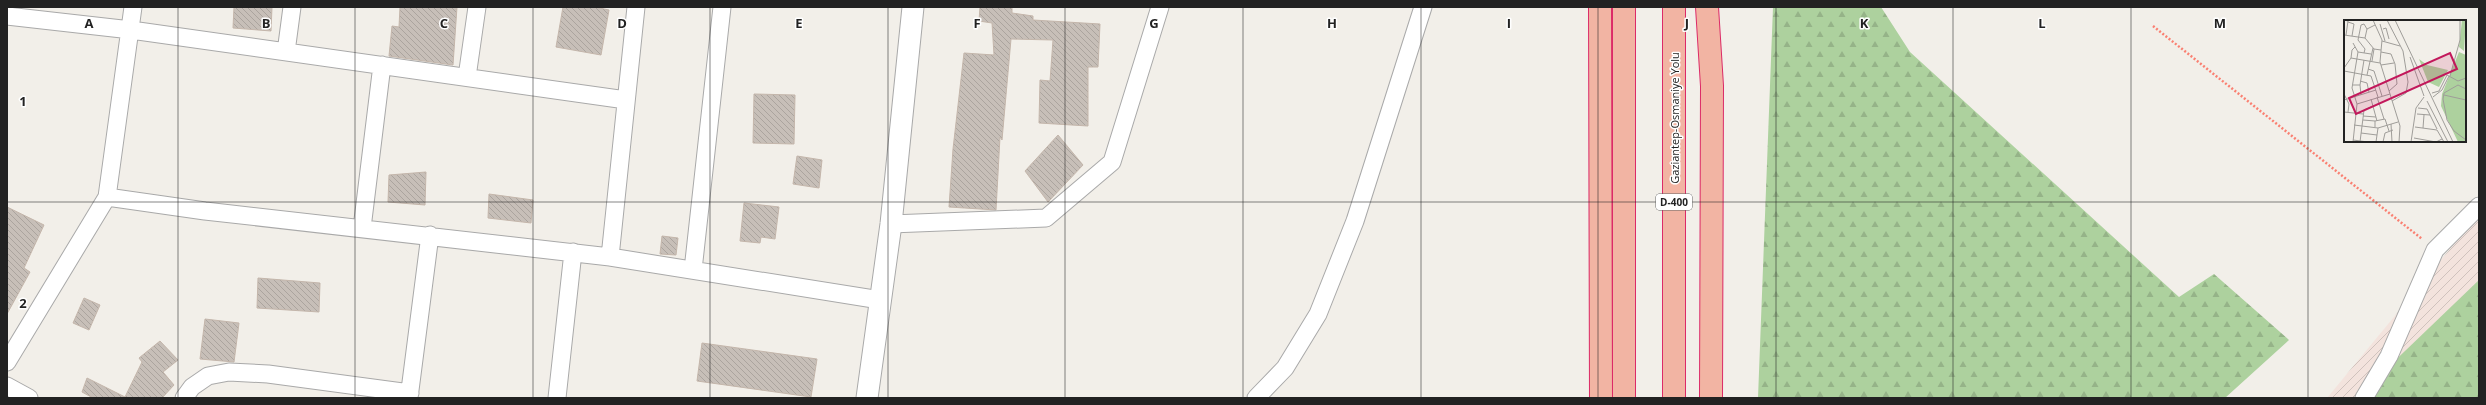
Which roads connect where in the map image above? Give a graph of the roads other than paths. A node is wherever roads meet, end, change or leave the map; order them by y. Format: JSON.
{"nodes":[{"id":1,"x":134,"y":7,"type":"edge"},
{"id":2,"x":292,"y":7,"type":"edge"},
{"id":3,"x":477,"y":7,"type":"edge"},
{"id":4,"x":636,"y":7,"type":"edge"},
{"id":5,"x":722,"y":7,"type":"edge"},
{"id":6,"x":913,"y":7,"type":"edge"},
{"id":7,"x":1160,"y":7,"type":"edge"},
{"id":8,"x":1423,"y":7,"type":"edge"},
{"id":9,"x":1600,"y":7,"type":"edge"},
{"id":10,"x":1624,"y":7,"type":"edge"},
{"id":11,"x":1674,"y":7,"type":"edge"},
{"id":12,"x":1707,"y":7,"type":"edge"},
{"id":13,"x":7,"y":16,"type":"edge"},
{"id":14,"x":131,"y":30,"type":"junction"},
{"id":15,"x":286,"y":52,"type":"junction"},
{"id":16,"x":382,"y":65,"type":"junction"},
{"id":17,"x":467,"y":77,"type":"junction"},
{"id":18,"x":626,"y":100,"type":"junction"},
{"id":19,"x":107,"y":197,"type":"junction"},
{"id":20,"x":2479,"y":206,"type":"edge"},
{"id":21,"x":891,"y":224,"type":"junction"},
{"id":22,"x":362,"y":228,"type":"junction"},
{"id":23,"x":430,"y":235,"type":"junction"},
{"id":24,"x":573,"y":252,"type":"junction"},
{"id":25,"x":610,"y":257,"type":"junction"},
{"id":26,"x":693,"y":270,"type":"junction"},
{"id":27,"x":880,"y":300,"type":"junction"},
{"id":28,"x":7,"y":362,"type":"edge"},
{"id":29,"x":7,"y":386,"type":"edge"},
{"id":30,"x":409,"y":395,"type":"edge"},
{"id":31,"x":29,"y":398,"type":"edge"},
{"id":32,"x":184,"y":398,"type":"edge"},
{"id":33,"x":557,"y":398,"type":"edge"},
{"id":34,"x":867,"y":398,"type":"edge"},
{"id":35,"x":1256,"y":398,"type":"edge"},
{"id":36,"x":1601,"y":398,"type":"edge"},
{"id":37,"x":1624,"y":398,"type":"edge"},
{"id":38,"x":1674,"y":398,"type":"edge"},
{"id":39,"x":1711,"y":398,"type":"edge"},
{"id":40,"x":2364,"y":398,"type":"edge"}],
"edges":[{"from":1,"to":14,"type":"street"},
{"from":2,"to":15,"type":"street"},
{"from":3,"to":17,"type":"street"},
{"from":4,"to":18,"type":"street"},
{"from":5,"to":26,"type":"street"},
{"from":6,"to":21,"type":"street"},
{"from":7,"to":21,"type":"street"},
{"from":8,"to":35,"type":"street"},
{"from":9,"to":36,"type":"highway"},
{"from":10,"to":37,"type":"highway"},
{"from":11,"to":38,"type":"highway","name":"Gaziantep-Osmaniye Yolu","number":"D-400"},
{"from":12,"to":39,"type":"highway"},
{"from":13,"to":14,"type":"street"},
{"from":14,"to":15,"type":"street"},
{"from":14,"to":19,"type":"street"},
{"from":15,"to":16,"type":"street"},
{"from":16,"to":17,"type":"street"},
{"from":16,"to":22,"type":"street"},
{"from":17,"to":18,"type":"street"},
{"from":18,"to":25,"type":"street"},
{"from":19,"to":22,"type":"street"},
{"from":19,"to":28,"type":"street"},
{"from":20,"to":40,"type":"street"},
{"from":21,"to":27,"type":"street"},
{"from":22,"to":23,"type":"street"},
{"from":23,"to":24,"type":"street"},
{"from":23,"to":30,"type":"street"},
{"from":24,"to":25,"type":"street"},
{"from":24,"to":33,"type":"street"},
{"from":25,"to":26,"type":"street"},
{"from":26,"to":27,"type":"street"},
{"from":27,"to":34,"type":"street"},
{"from":29,"to":31,"type":"street"},
{"from":30,"to":32,"type":"street"}]}
